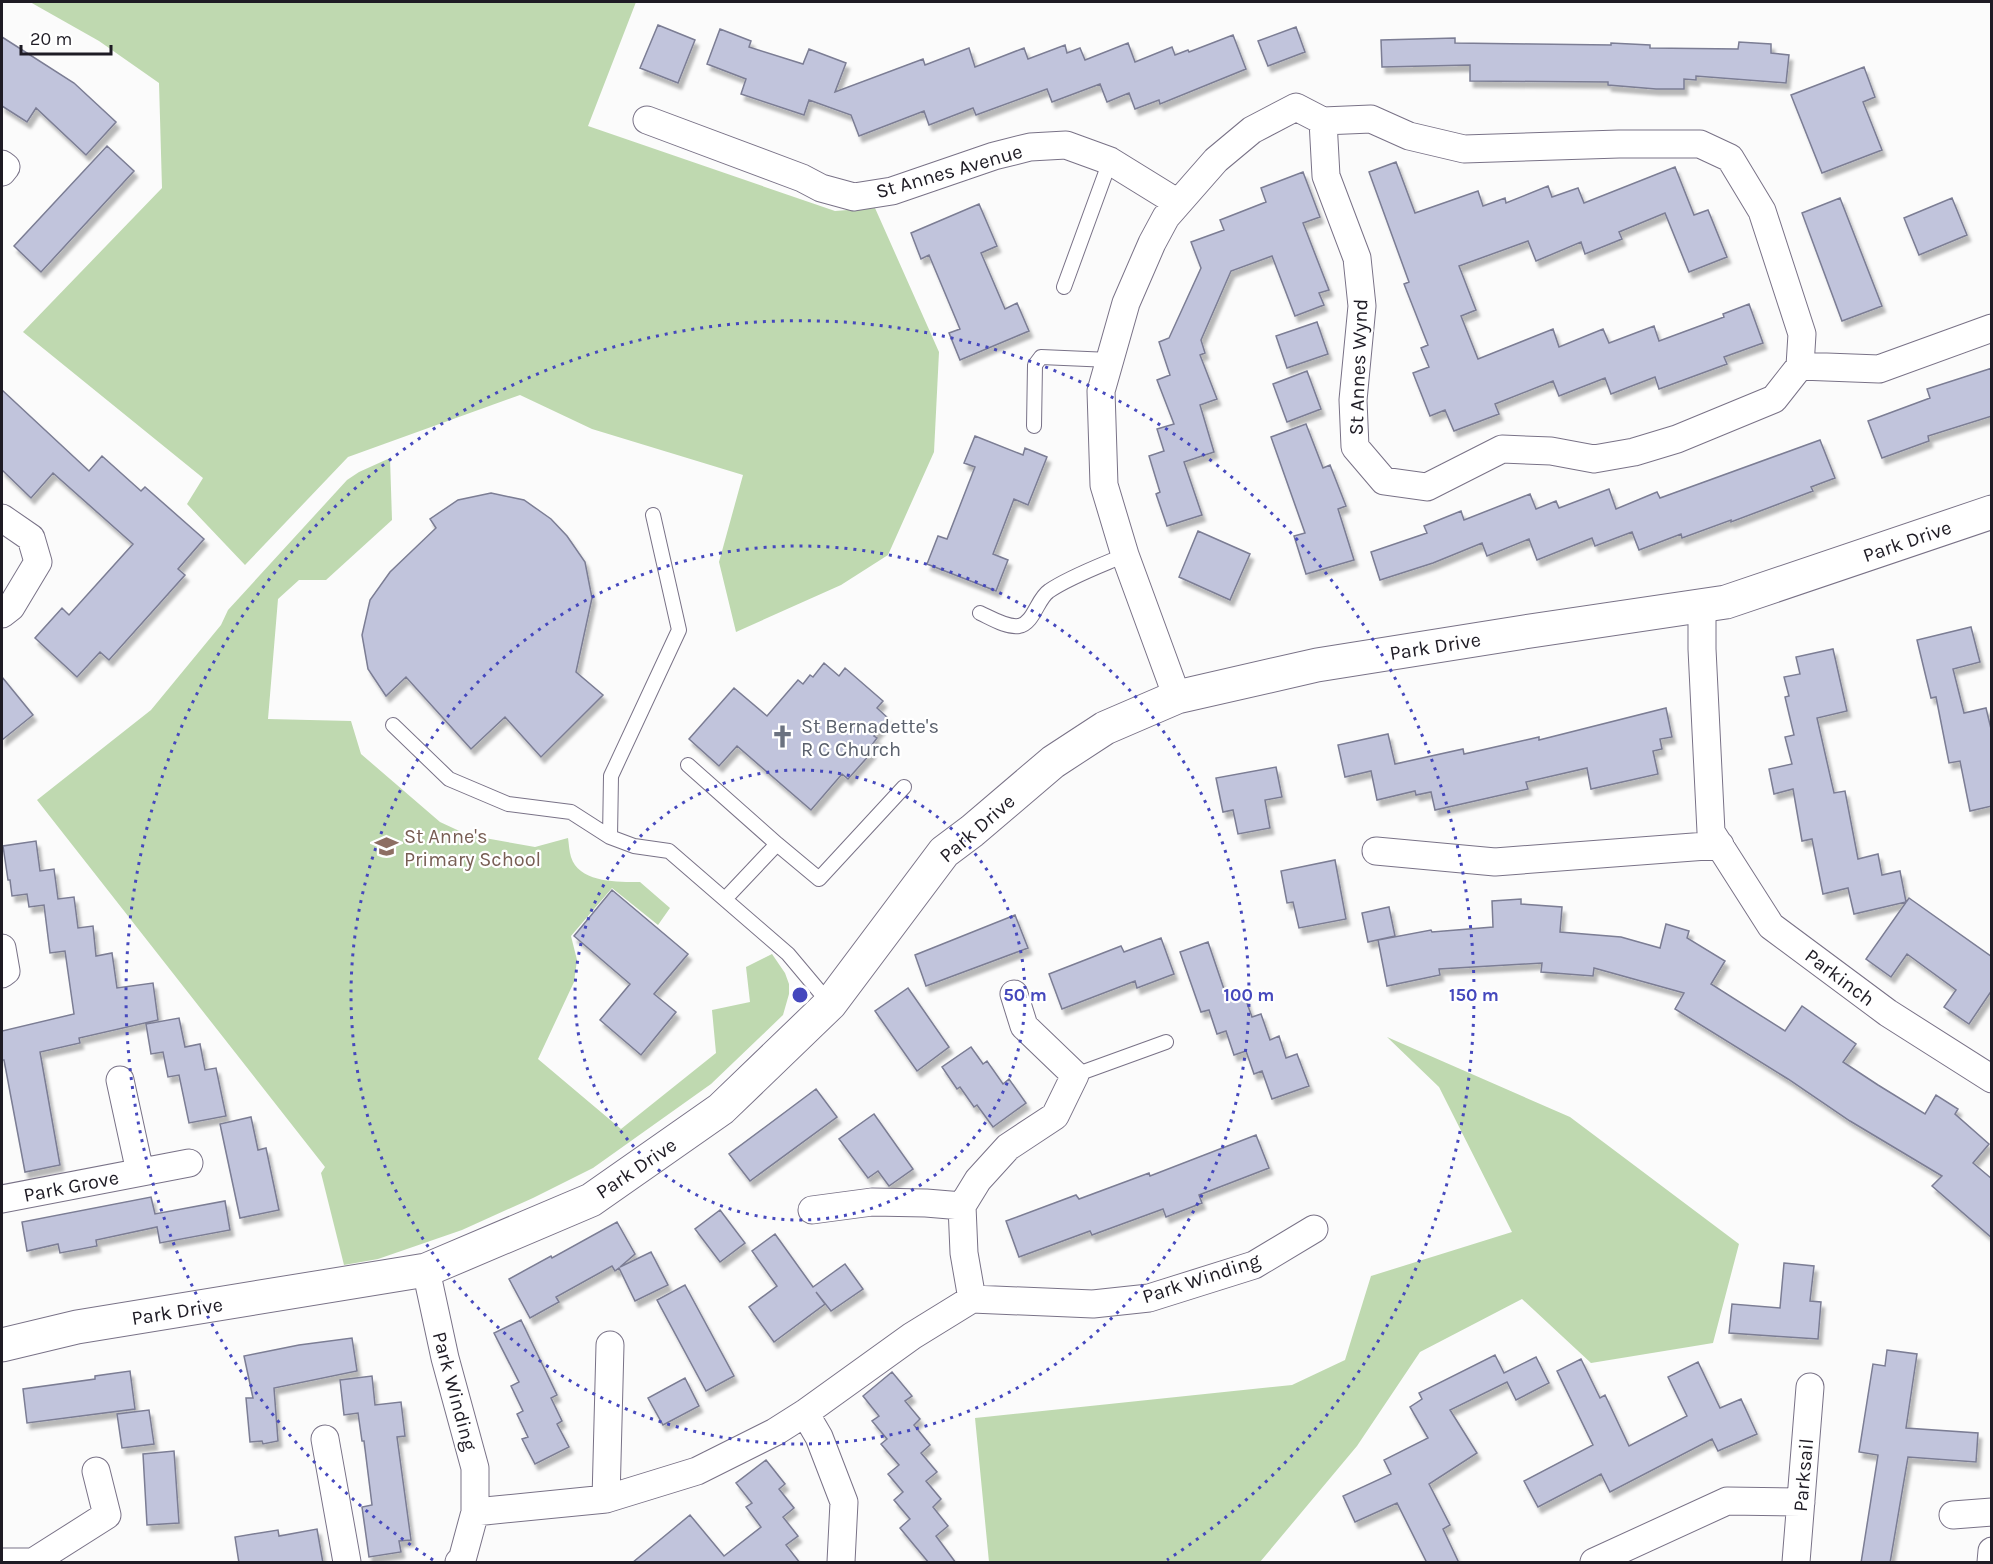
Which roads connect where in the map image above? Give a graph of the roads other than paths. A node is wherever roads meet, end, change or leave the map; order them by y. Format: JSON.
{"nodes":[{"id":1,"x":647,"y":120,"type":"dead end"},
{"id":2,"x":1323,"y":121,"type":"junction"},
{"id":3,"x":1110,"y":161,"type":"junction"},
{"id":4,"x":2,"y":164,"type":"edge"},
{"id":5,"x":2,"y":172,"type":"edge"},
{"id":6,"x":1178,"y":203,"type":"junction"},
{"id":7,"x":1064,"y":287,"type":"dead end"},
{"id":8,"x":1992,"y":328,"type":"edge"},
{"id":9,"x":1110,"y":360,"type":"junction"},
{"id":10,"x":1800,"y":366,"type":"junction"},
{"id":11,"x":1034,"y":426,"type":"dead end"},
{"id":12,"x":1992,"y":512,"type":"edge"},
{"id":13,"x":653,"y":515,"type":"dead end"},
{"id":14,"x":2,"y":518,"type":"edge"},
{"id":15,"x":1125,"y":555,"type":"junction"},
{"id":16,"x":1702,"y":606,"type":"junction"},
{"id":17,"x":980,"y":613,"type":"dead end"},
{"id":18,"x":2,"y":614,"type":"edge"},
{"id":19,"x":1177,"y":697,"type":"junction"},
{"id":20,"x":393,"y":725,"type":"dead end"},
{"id":21,"x":688,"y":765,"type":"dead end"},
{"id":22,"x":904,"y":787,"type":"dead end"},
{"id":23,"x":610,"y":837,"type":"junction"},
{"id":24,"x":777,"y":844,"type":"junction"},
{"id":25,"x":1720,"y":845,"type":"junction"},
{"id":26,"x":1376,"y":851,"type":"dead end"},
{"id":27,"x":725,"y":899,"type":"junction"},
{"id":28,"x":2,"y":948,"type":"edge"},
{"id":29,"x":2,"y":974,"type":"edge"},
{"id":30,"x":1014,"y":994,"type":"dead end"},
{"id":31,"x":830,"y":1004,"type":"junction"},
{"id":32,"x":1166,"y":1042,"type":"dead end"},
{"id":33,"x":1076,"y":1075,"type":"junction"},
{"id":34,"x":1992,"y":1079,"type":"edge"},
{"id":35,"x":120,"y":1080,"type":"dead end"},
{"id":36,"x":189,"y":1163,"type":"dead end"},
{"id":37,"x":140,"y":1172,"type":"junction"},
{"id":38,"x":2,"y":1199,"type":"edge"},
{"id":39,"x":962,"y":1206,"type":"junction"},
{"id":40,"x":812,"y":1210,"type":"dead end"},
{"id":41,"x":1314,"y":1228,"type":"dead end"},
{"id":42,"x":426,"y":1270,"type":"junction"},
{"id":43,"x":972,"y":1299,"type":"junction"},
{"id":44,"x":2,"y":1339,"type":"edge"},
{"id":45,"x":610,"y":1345,"type":"dead end"},
{"id":46,"x":1810,"y":1387,"type":"dead end"},
{"id":47,"x":805,"y":1413,"type":"junction"},
{"id":48,"x":325,"y":1439,"type":"dead end"},
{"id":49,"x":96,"y":1471,"type":"dead end"},
{"id":50,"x":606,"y":1499,"type":"junction"},
{"id":51,"x":1801,"y":1502,"type":"junction"},
{"id":52,"x":475,"y":1512,"type":"junction"},
{"id":53,"x":1992,"y":1512,"type":"edge"},
{"id":54,"x":1953,"y":1515,"type":"dead end"},
{"id":55,"x":1992,"y":1551,"type":"edge"},
{"id":56,"x":2,"y":1562,"type":"edge"},
{"id":57,"x":33,"y":1562,"type":"edge"},
{"id":58,"x":347,"y":1563,"type":"edge"},
{"id":59,"x":459,"y":1563,"type":"edge"},
{"id":60,"x":841,"y":1563,"type":"edge"},
{"id":61,"x":1594,"y":1563,"type":"edge"},
{"id":62,"x":1796,"y":1563,"type":"edge"},
{"id":63,"x":1991,"y":1563,"type":"edge"}],
"edges":[{"from":1,"to":3,"type":"street","name":"St Annes Avenue"},
{"from":2,"to":6,"type":"street"},
{"from":2,"to":10,"type":"street"},
{"from":2,"to":10,"type":"street","name":"St Annes Wynd"},
{"from":3,"to":6,"type":"street","name":"St Annes Avenue"},
{"from":3,"to":7,"type":"lane"},
{"from":4,"to":5,"type":"street"},
{"from":6,"to":9,"type":"street"},
{"from":8,"to":10,"type":"street"},
{"from":9,"to":11,"type":"lane"},
{"from":9,"to":15,"type":"street"},
{"from":12,"to":16,"type":"street","name":"Park Drive"},
{"from":13,"to":23,"type":"lane"},
{"from":14,"to":18,"type":"street"},
{"from":15,"to":17,"type":"lane"},
{"from":15,"to":19,"type":"street"},
{"from":16,"to":19,"type":"street","name":"Park Drive"},
{"from":16,"to":25,"type":"street","name":"Parkinch"},
{"from":19,"to":31,"type":"street","name":"Park Drive"},
{"from":20,"to":23,"type":"lane"},
{"from":21,"to":24,"type":"lane"},
{"from":22,"to":24,"type":"lane"},
{"from":23,"to":27,"type":"lane"},
{"from":24,"to":27,"type":"lane"},
{"from":25,"to":26,"type":"street"},
{"from":25,"to":34,"type":"street","name":"Parkinch"},
{"from":27,"to":31,"type":"lane"},
{"from":28,"to":29,"type":"street"},
{"from":30,"to":33,"type":"street"},
{"from":31,"to":42,"type":"street","name":"Park Drive"},
{"from":32,"to":33,"type":"lane"},
{"from":33,"to":39,"type":"street"},
{"from":35,"to":37,"type":"street","name":"Park Grove"},
{"from":36,"to":37,"type":"street","name":"Park Grove"},
{"from":37,"to":38,"type":"street","name":"Park Grove"},
{"from":39,"to":40,"type":"street"},
{"from":39,"to":43,"type":"street"},
{"from":41,"to":43,"type":"street","name":"Park Winding"},
{"from":42,"to":44,"type":"street","name":"Park Drive"},
{"from":42,"to":52,"type":"street","name":"Park Winding"},
{"from":43,"to":47,"type":"street"},
{"from":45,"to":50,"type":"street"},
{"from":46,"to":51,"type":"street","name":"Parksail"},
{"from":47,"to":50,"type":"street"},
{"from":47,"to":60,"type":"street"},
{"from":48,"to":58,"type":"street"},
{"from":49,"to":57,"type":"street"},
{"from":50,"to":52,"type":"street"},
{"from":51,"to":61,"type":"street"},
{"from":51,"to":62,"type":"street","name":"Parksail"},
{"from":52,"to":59,"type":"street","name":"Park Winding"},
{"from":53,"to":54,"type":"street"},
{"from":55,"to":63,"type":"street"},
{"from":56,"to":57,"type":"street"}]}
